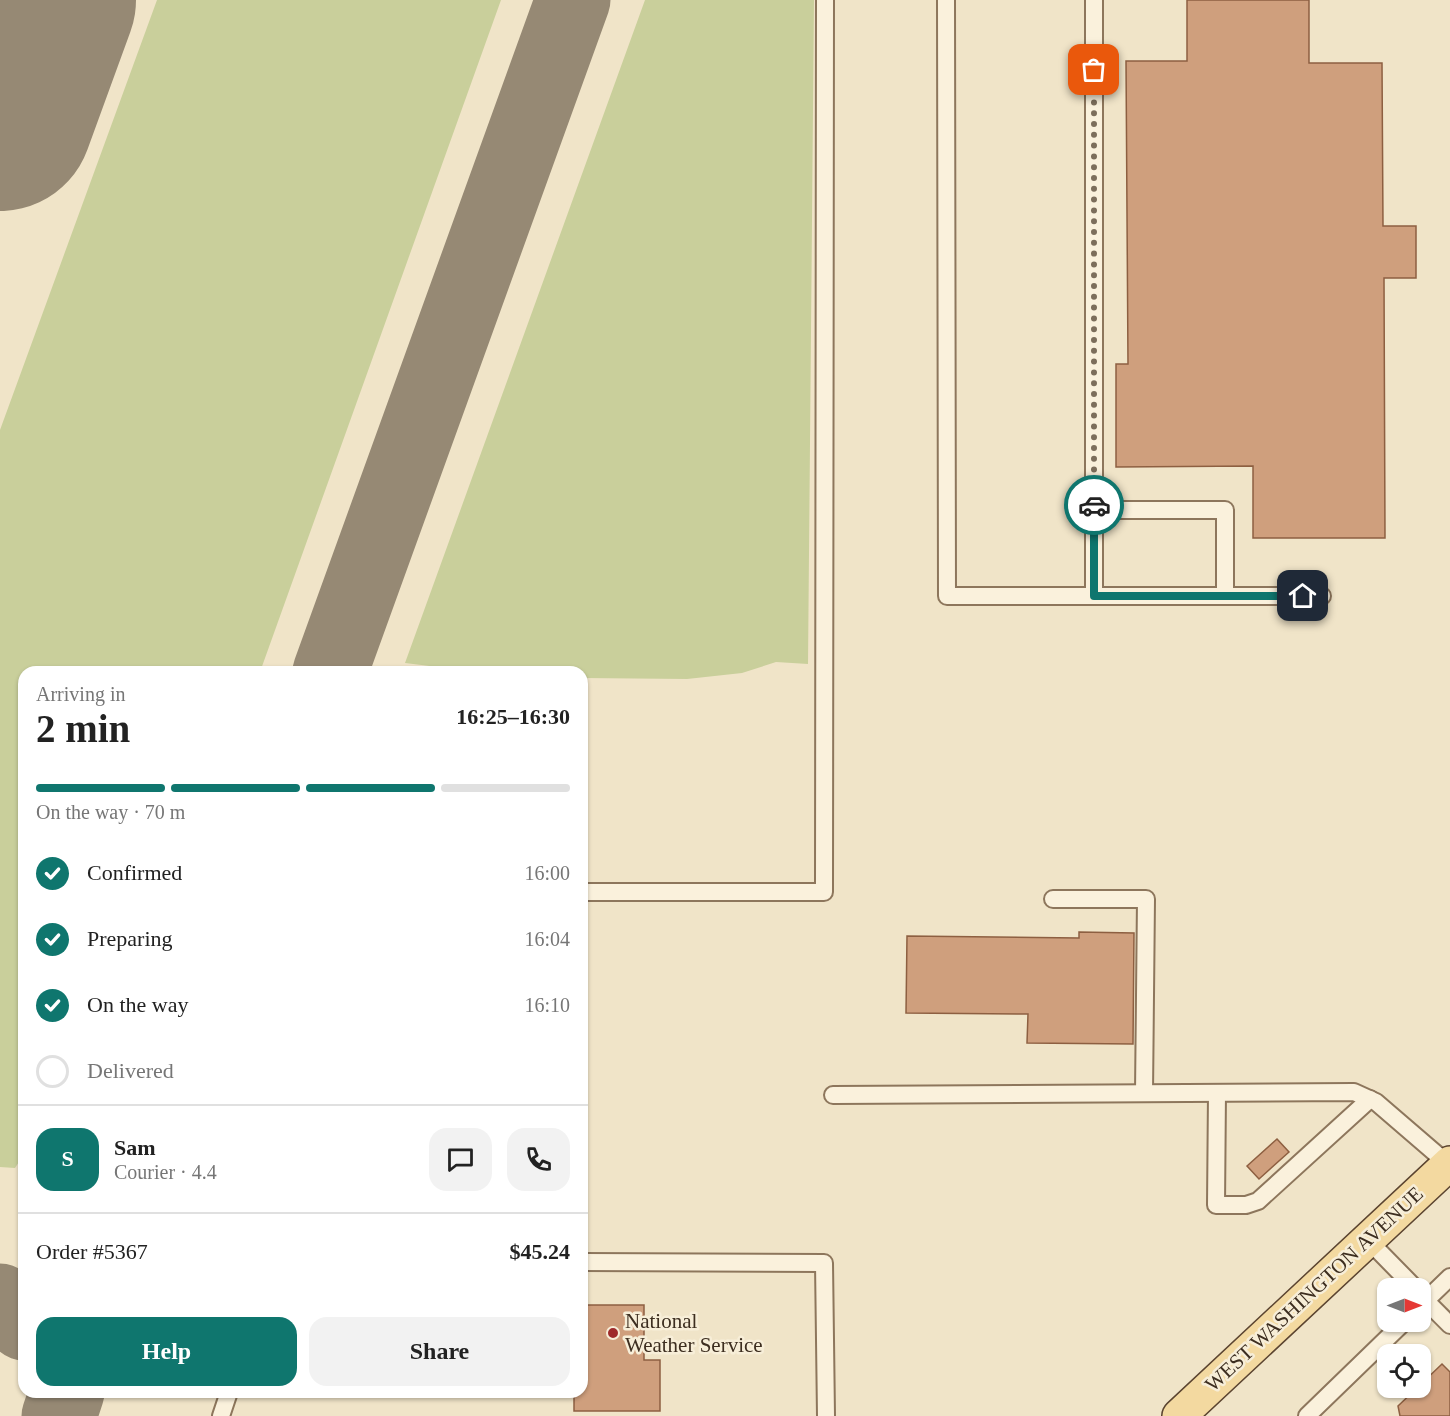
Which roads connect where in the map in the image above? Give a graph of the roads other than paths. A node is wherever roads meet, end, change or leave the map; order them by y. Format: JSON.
{"nodes":[{"id":1,"x":825,"y":0,"type":"edge"},
{"id":2,"x":946,"y":0,"type":"edge"},
{"id":3,"x":1094,"y":0,"type":"edge"},
{"id":4,"x":1094,"y":510,"type":"junction"},
{"id":5,"x":1094,"y":596,"type":"junction"},
{"id":6,"x":1225,"y":596,"type":"junction"},
{"id":7,"x":1322,"y":596,"type":"dead end"},
{"id":8,"x":588,"y":892,"type":"edge"},
{"id":9,"x":1053,"y":899,"type":"dead end"},
{"id":10,"x":1144,"y":1093,"type":"junction"},
{"id":11,"x":1217,"y":1093,"type":"junction"},
{"id":12,"x":833,"y":1095,"type":"dead end"},
{"id":13,"x":1370,"y":1099,"type":"junction"},
{"id":14,"x":1449,"y":1163,"type":"edge"},
{"id":15,"x":1368,"y":1239,"type":"junction"},
{"id":16,"x":588,"y":1262,"type":"edge"},
{"id":17,"x":1450,"y":1277,"type":"edge"},
{"id":18,"x":1403,"y":1278,"type":"edge"},
{"id":19,"x":1431,"y":1290,"type":"edge"},
{"id":20,"x":1431,"y":1307,"type":"edge"},
{"id":21,"x":1450,"y":1325,"type":"edge"},
{"id":22,"x":1394,"y":1332,"type":"edge"},
{"id":23,"x":228,"y":1398,"type":"edge"},
{"id":24,"x":221,"y":1416,"type":"edge"},
{"id":25,"x":826,"y":1416,"type":"edge"},
{"id":26,"x":1179,"y":1416,"type":"edge"},
{"id":27,"x":1307,"y":1416,"type":"edge"}],
"edges":[{"from":1,"to":8,"type":"lane"},
{"from":2,"to":5,"type":"lane"},
{"from":3,"to":4,"type":"lane"},
{"from":4,"to":5,"type":"lane"},
{"from":4,"to":6,"type":"lane"},
{"from":5,"to":6,"type":"lane"},
{"from":6,"to":7,"type":"lane"},
{"from":9,"to":10,"type":"lane"},
{"from":10,"to":11,"type":"lane"},
{"from":10,"to":12,"type":"lane"},
{"from":11,"to":13,"type":"lane"},
{"from":11,"to":13,"type":"lane"},
{"from":13,"to":14,"type":"lane"},
{"from":14,"to":15,"type":"main road","name":"WEST WASHINGTON AVENUE"},
{"from":15,"to":18,"type":"lane"},
{"from":15,"to":26,"type":"main road","name":"WEST WASHINGTON AVENUE"},
{"from":16,"to":25,"type":"lane"},
{"from":17,"to":19,"type":"lane"},
{"from":20,"to":21,"type":"lane"},
{"from":22,"to":27,"type":"lane"},
{"from":23,"to":24,"type":"lane"}]}
